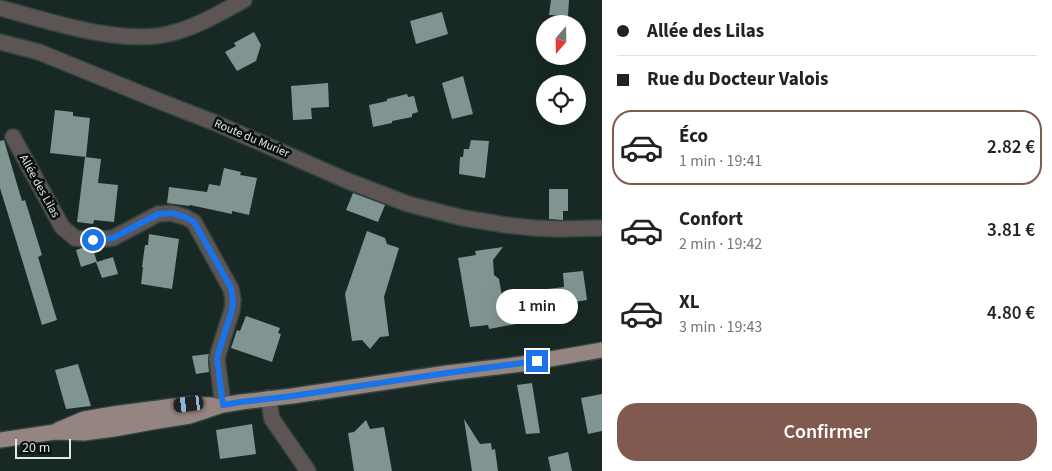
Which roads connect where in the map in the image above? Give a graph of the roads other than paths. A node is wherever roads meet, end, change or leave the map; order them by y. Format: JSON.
{"nodes":[{"id":1,"x":244,"y":0,"type":"edge"},
{"id":2,"x":0,"y":8,"type":"edge"},
{"id":3,"x":0,"y":42,"type":"edge"},
{"id":4,"x":13,"y":137,"type":"dead end"},
{"id":5,"x":602,"y":228,"type":"edge"},
{"id":6,"x":602,"y":350,"type":"edge"},
{"id":7,"x":268,"y":398,"type":"junction"},
{"id":8,"x":223,"y":405,"type":"junction"},
{"id":9,"x":0,"y":440,"type":"edge"},
{"id":10,"x":308,"y":471,"type":"edge"}],
"edges":[{"from":1,"to":2,"type":"street"},
{"from":3,"to":5,"type":"street","name":"Route du Murier"},
{"from":4,"to":8,"type":"street","name":"Allée des Lilas"},
{"from":6,"to":7,"type":"main road"},
{"from":7,"to":8,"type":"main road"},
{"from":7,"to":10,"type":"street"},
{"from":8,"to":9,"type":"main road"}]}
